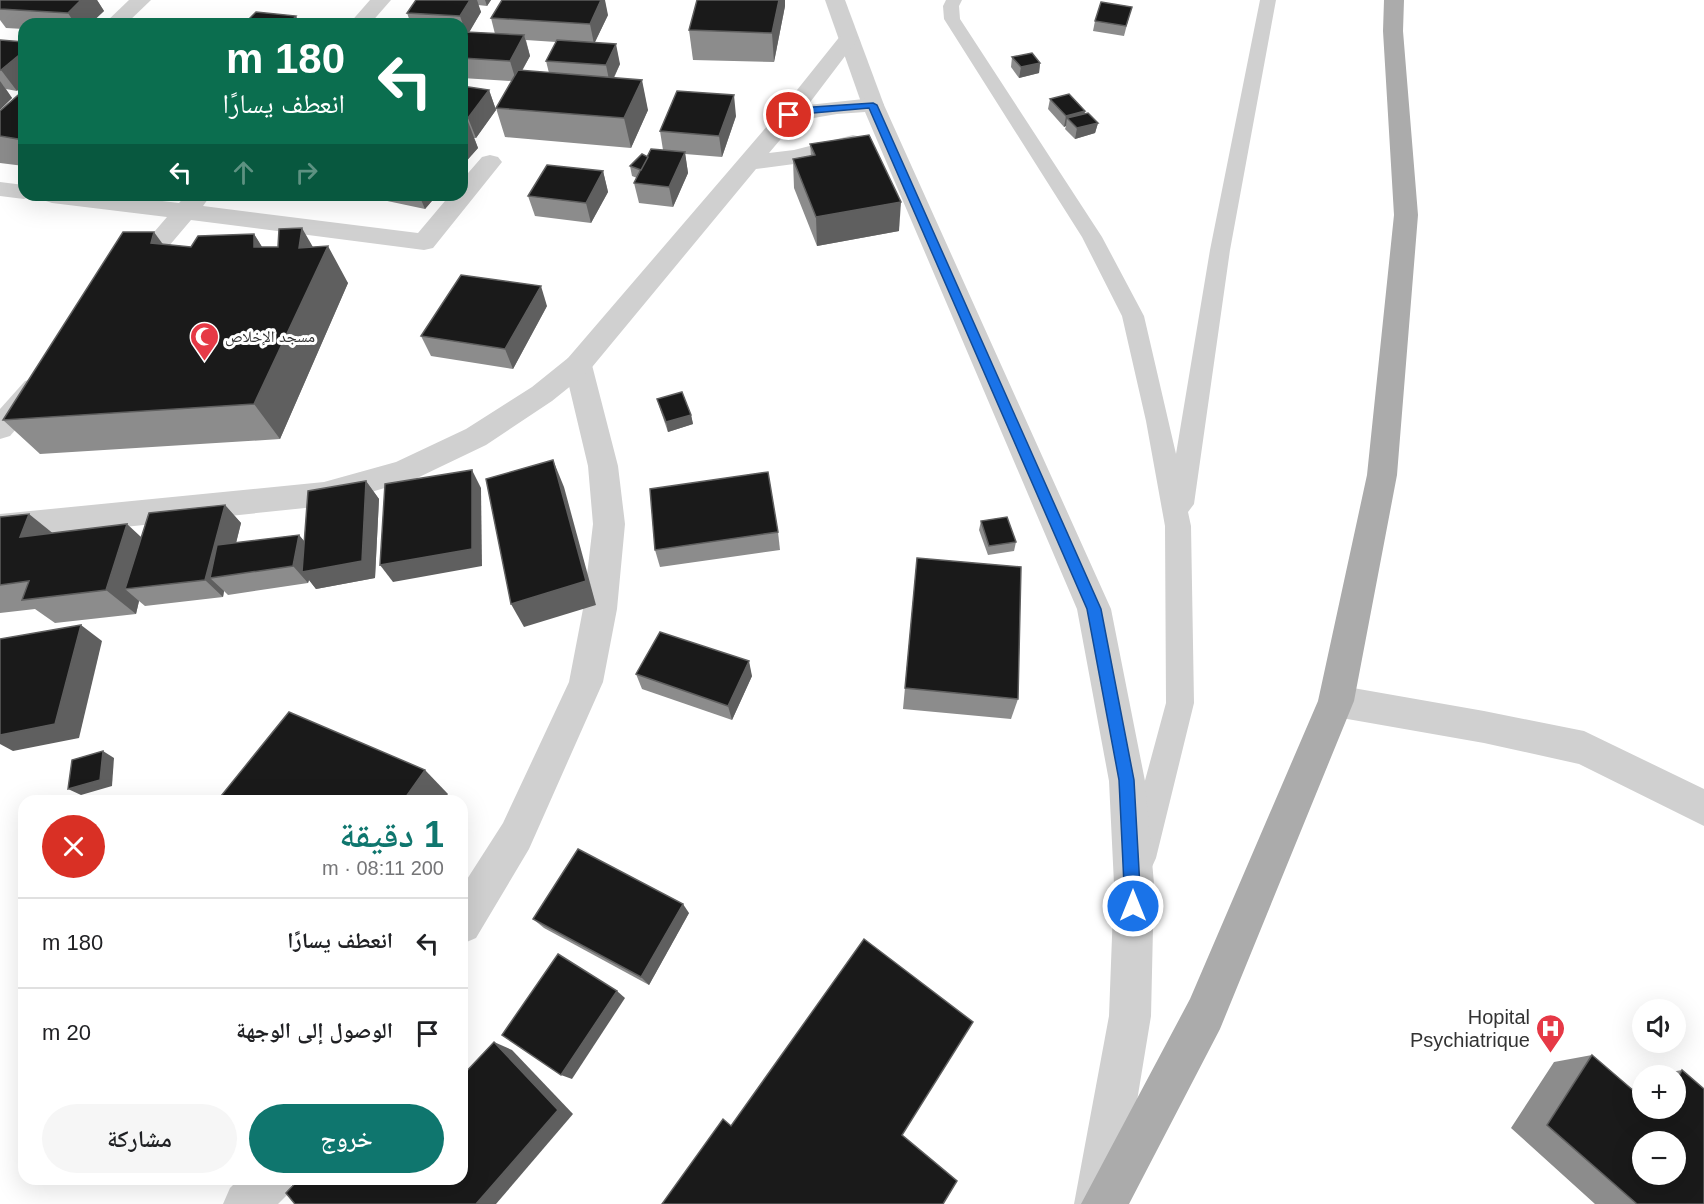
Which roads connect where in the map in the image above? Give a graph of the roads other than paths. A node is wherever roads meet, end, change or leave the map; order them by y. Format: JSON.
{"nodes":[{"id":1,"x":141,"y":0,"type":"edge"},
{"id":2,"x":381,"y":0,"type":"edge"},
{"id":3,"x":835,"y":0,"type":"edge"},
{"id":4,"x":954,"y":0,"type":"edge"},
{"id":5,"x":1268,"y":0,"type":"edge"},
{"id":6,"x":1396,"y":10,"type":"edge"},
{"id":7,"x":121,"y":18,"type":"edge"},
{"id":8,"x":364,"y":18,"type":"edge"},
{"id":9,"x":848,"y":39,"type":"junction"},
{"id":10,"x":789,"y":115,"type":"junction"},
{"id":11,"x":878,"y":120,"type":"junction"},
{"id":12,"x":490,"y":162,"type":"dead end"},
{"id":13,"x":749,"y":163,"type":"junction"},
{"id":14,"x":0,"y":189,"type":"edge"},
{"id":15,"x":468,"y":189,"type":"edge"},
{"id":16,"x":18,"y":191,"type":"edge"},
{"id":17,"x":157,"y":201,"type":"edge"},
{"id":18,"x":458,"y":201,"type":"edge"},
{"id":19,"x":192,"y":203,"type":"edge"},
{"id":20,"x":115,"y":293,"type":"edge"},
{"id":21,"x":54,"y":365,"type":"edge"},
{"id":22,"x":578,"y":365,"type":"junction"},
{"id":23,"x":0,"y":428,"type":"edge"},
{"id":24,"x":0,"y":526,"type":"edge"},
{"id":25,"x":1178,"y":526,"type":"junction"},
{"id":26,"x":1336,"y":701,"type":"junction"},
{"id":27,"x":1704,"y":808,"type":"edge"},
{"id":28,"x":1134,"y":885,"type":"junction"},
{"id":29,"x":468,"y":914,"type":"edge"},
{"id":30,"x":265,"y":1185,"type":"edge"},
{"id":31,"x":246,"y":1204,"type":"edge"},
{"id":32,"x":1097,"y":1204,"type":"edge"},
{"id":33,"x":1104,"y":1204,"type":"edge"}],
"edges":[{"from":1,"to":7,"type":"street"},
{"from":2,"to":8,"type":"street"},
{"from":3,"to":9,"type":"street"},
{"from":4,"to":25,"type":"lane"},
{"from":5,"to":25,"type":"lane"},
{"from":6,"to":26,"type":"main road"},
{"from":9,"to":10,"type":"street"},
{"from":9,"to":11,"type":"street"},
{"from":10,"to":11,"type":"street"},
{"from":10,"to":13,"type":"street"},
{"from":11,"to":13,"type":"street"},
{"from":11,"to":28,"type":"street"},
{"from":12,"to":15,"type":"street"},
{"from":13,"to":22,"type":"street"},
{"from":14,"to":16,"type":"street"},
{"from":17,"to":19,"type":"street"},
{"from":18,"to":19,"type":"street"},
{"from":19,"to":20,"type":"street"},
{"from":21,"to":23,"type":"street"},
{"from":22,"to":24,"type":"street"},
{"from":22,"to":29,"type":"street"},
{"from":25,"to":28,"type":"lane"},
{"from":26,"to":27,"type":"street"},
{"from":26,"to":33,"type":"main road"},
{"from":28,"to":32,"type":"street"},
{"from":30,"to":31,"type":"street"}]}
